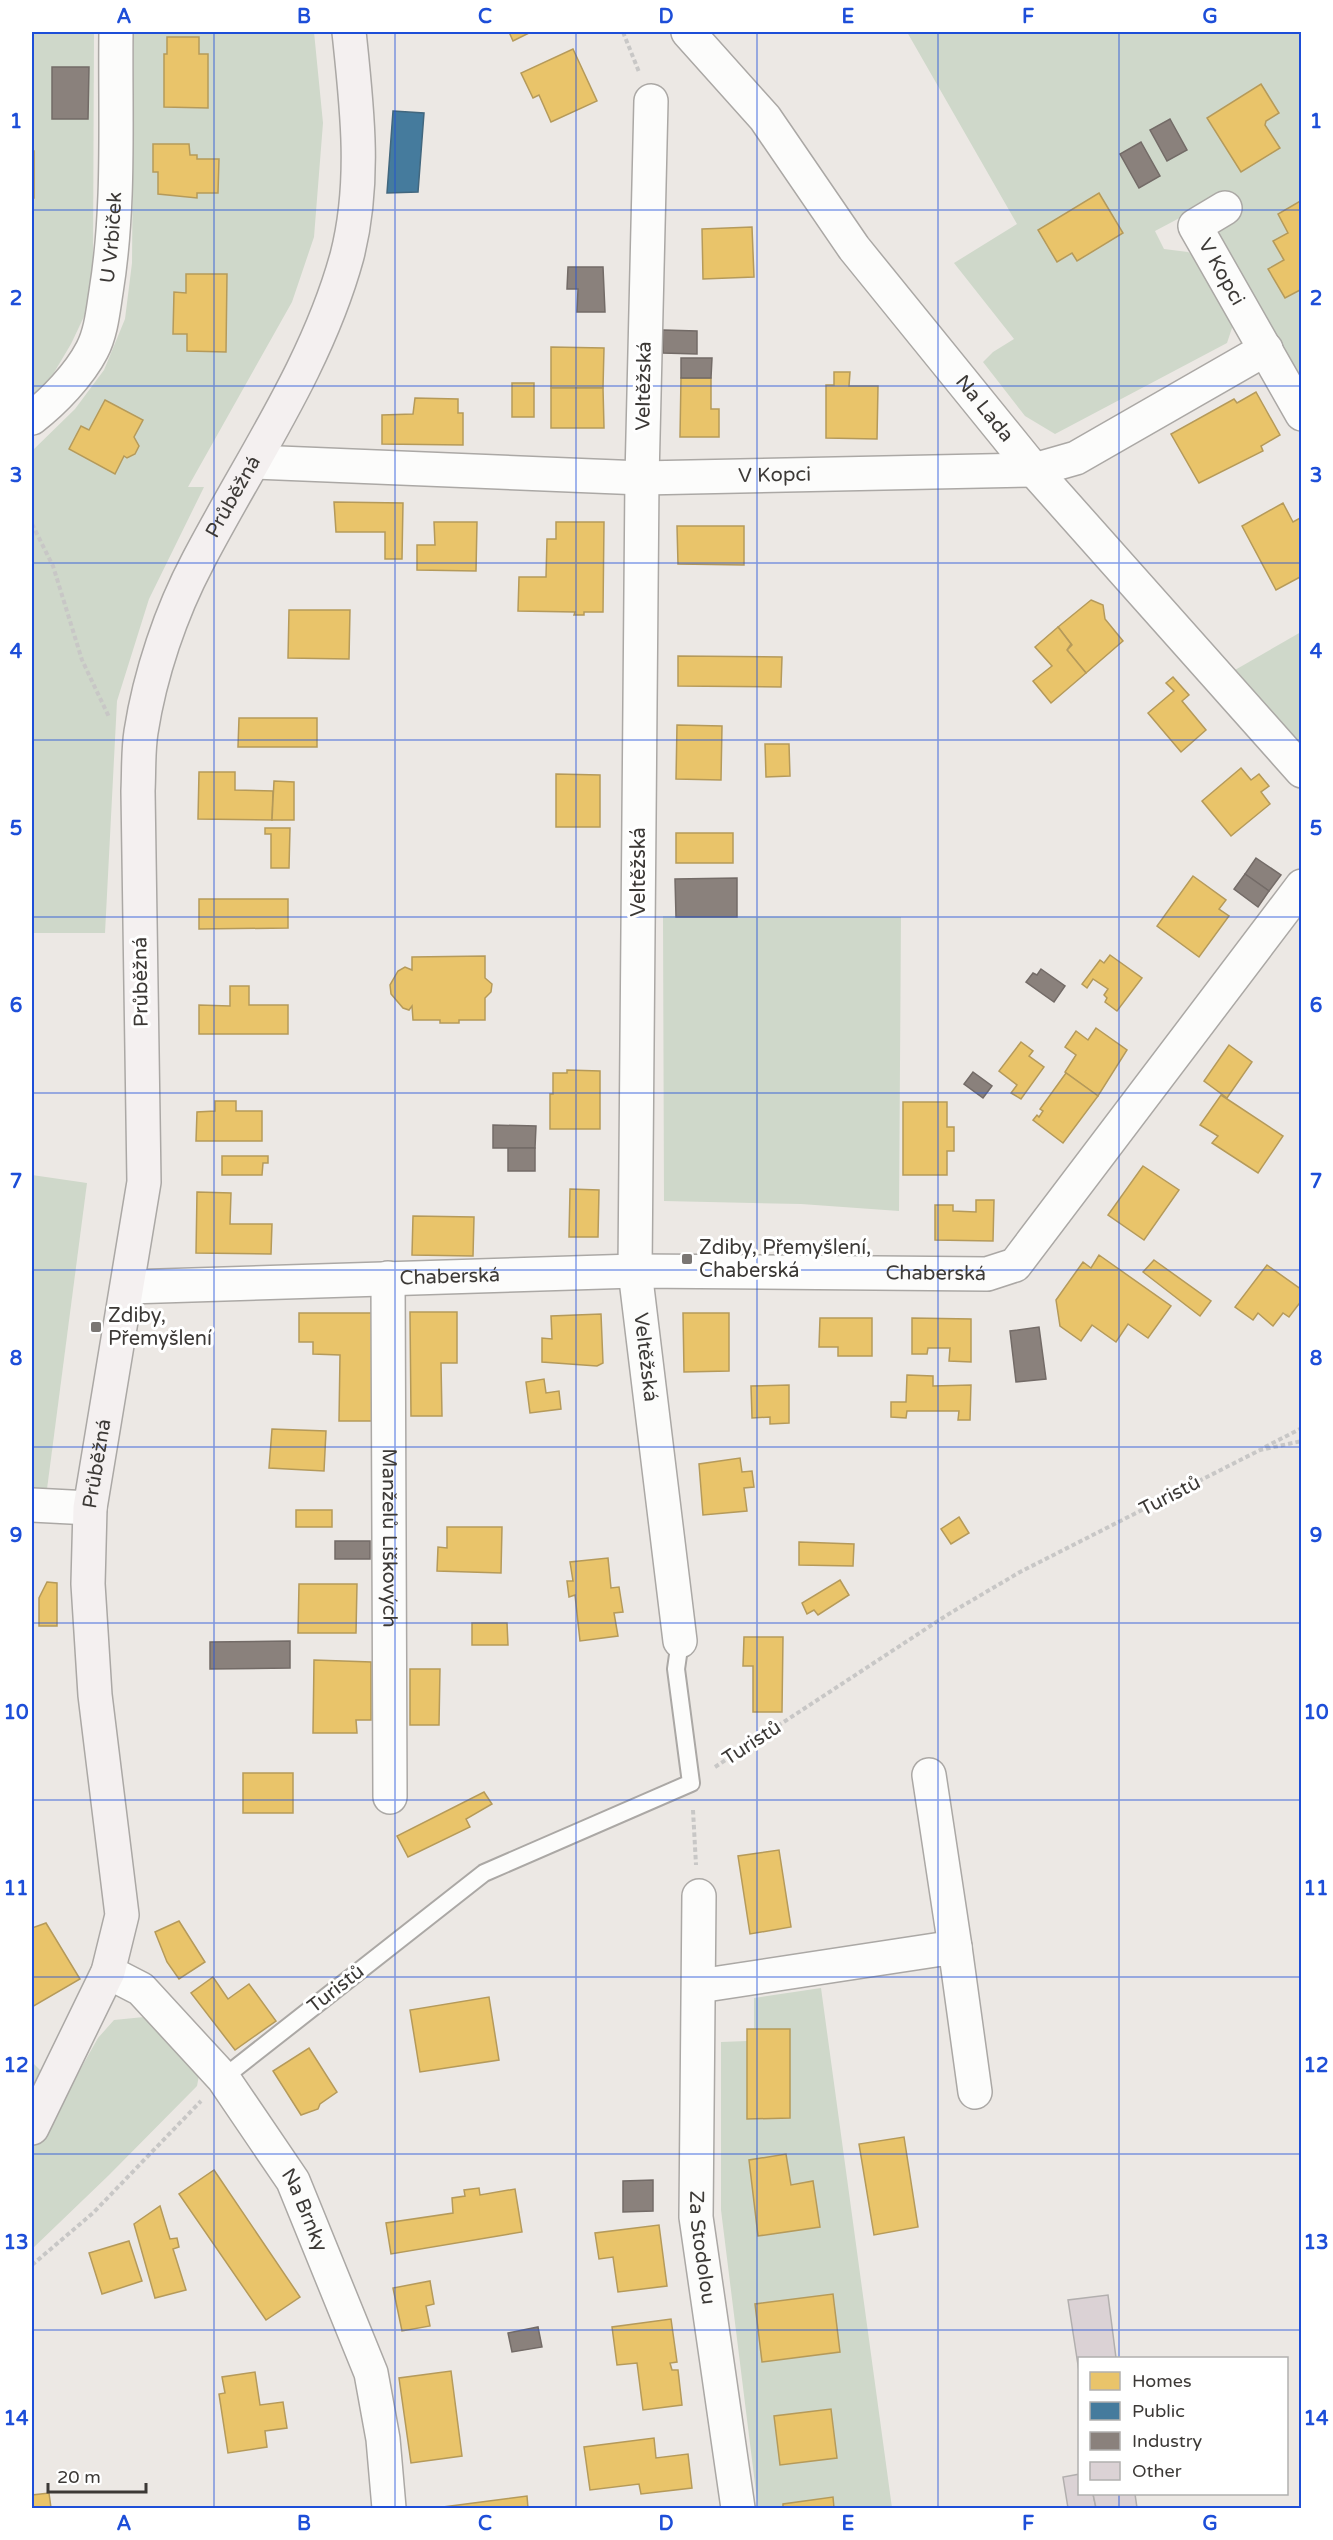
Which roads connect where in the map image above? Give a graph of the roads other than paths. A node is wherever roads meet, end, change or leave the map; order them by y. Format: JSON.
{"nodes":[{"id":1,"x":116,"y":32,"type":"edge"},
{"id":2,"x":349,"y":32,"type":"edge"},
{"id":3,"x":688,"y":32,"type":"edge"},
{"id":4,"x":651,"y":101,"type":"road end"},
{"id":5,"x":1225,"y":208,"type":"dead end"},
{"id":6,"x":1266,"y":349,"type":"junction"},
{"id":7,"x":1302,"y":414,"type":"edge"},
{"id":8,"x":32,"y":418,"type":"edge"},
{"id":9,"x":255,"y":462,"type":"junction"},
{"id":10,"x":1034,"y":470,"type":"junction"},
{"id":11,"x":642,"y":478,"type":"junction"},
{"id":12,"x":1302,"y":771,"type":"edge"},
{"id":13,"x":1302,"y":886,"type":"edge"},
{"id":14,"x":635,"y":1271,"type":"junction"},
{"id":15,"x":388,"y":1278,"type":"junction"},
{"id":16,"x":128,"y":1287,"type":"junction"},
{"id":17,"x":32,"y":1505,"type":"edge"},
{"id":18,"x":90,"y":1508,"type":"junction"},
{"id":19,"x":680,"y":1641,"type":"joint"},
{"id":20,"x":929,"y":1775,"type":"dead end"},
{"id":21,"x":390,"y":1797,"type":"dead end"},
{"id":22,"x":699,"y":1896,"type":"dead end"},
{"id":23,"x":955,"y":1947,"type":"junction"},
{"id":24,"x":108,"y":1972,"type":"junction"},
{"id":25,"x":699,"y":1986,"type":"junction"},
{"id":26,"x":223,"y":2078,"type":"junction"},
{"id":27,"x":975,"y":2092,"type":"dead end"},
{"id":28,"x":32,"y":2128,"type":"edge"},
{"id":29,"x":389,"y":2508,"type":"edge"},
{"id":30,"x":738,"y":2508,"type":"edge"}],
"edges":[{"from":1,"to":8,"type":"street","name":"U Vrbiček"},
{"from":2,"to":9,"type":"street","name":"Průběžná"},
{"from":3,"to":10,"type":"street","name":"Na Lada"},
{"from":4,"to":11,"type":"street","name":"Veltěžská"},
{"from":5,"to":6,"type":"street","name":"V Kopci"},
{"from":6,"to":7,"type":"street","name":"V Kopci"},
{"from":6,"to":10,"type":"street","name":"V Kopci"},
{"from":9,"to":11,"type":"street","name":"V Kopci"},
{"from":9,"to":16,"type":"street","name":"Průběžná"},
{"from":10,"to":11,"type":"street","name":"V Kopci"},
{"from":10,"to":12,"type":"street","name":"Na Lada"},
{"from":11,"to":14,"type":"street","name":"Veltěžská"},
{"from":13,"to":14,"type":"street","name":"Chaberská"},
{"from":14,"to":15,"type":"street","name":"Chaberská"},
{"from":14,"to":19,"type":"street","name":"Veltěžská"},
{"from":15,"to":16,"type":"street","name":"Chaberská"},
{"from":15,"to":21,"type":"street","name":"Manželů Liškových"},
{"from":16,"to":18,"type":"street","name":"Průběžná"},
{"from":17,"to":18,"type":"street"},
{"from":18,"to":24,"type":"street","name":"Průběžná"},
{"from":19,"to":26,"type":"lane","name":"Turistů"},
{"from":20,"to":23,"type":"street"},
{"from":22,"to":25,"type":"street","name":"Za Stodolou"},
{"from":23,"to":25,"type":"street"},
{"from":23,"to":27,"type":"street"},
{"from":24,"to":26,"type":"street","name":"Na Brnky"},
{"from":24,"to":28,"type":"street","name":"Průběžná"},
{"from":25,"to":30,"type":"street","name":"Za Stodolou"},
{"from":26,"to":29,"type":"street","name":"Na Brnky"}]}
